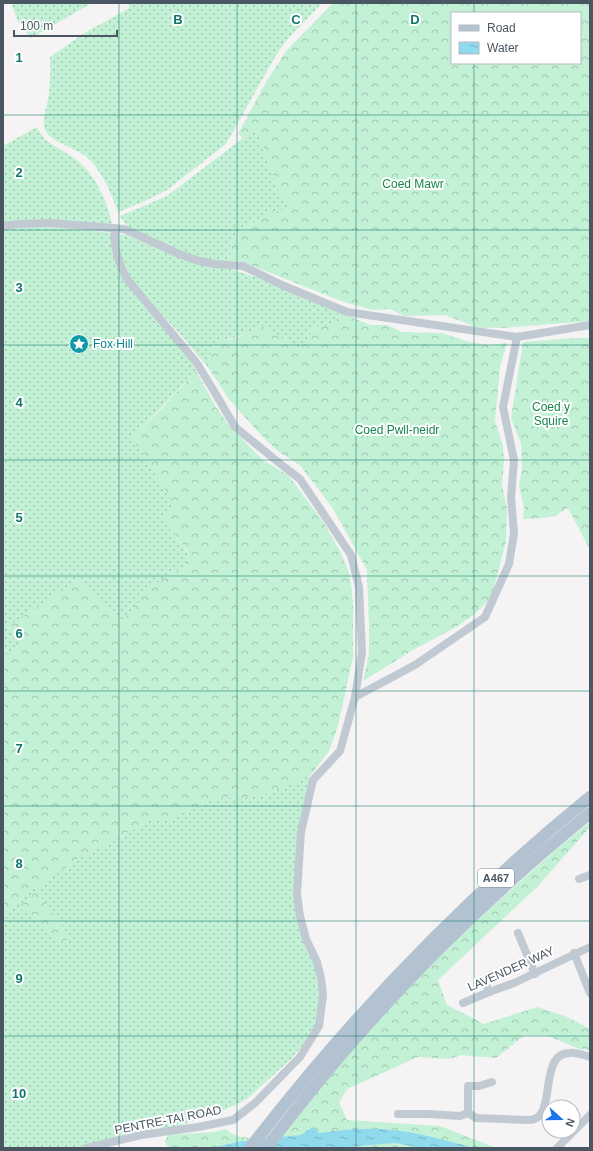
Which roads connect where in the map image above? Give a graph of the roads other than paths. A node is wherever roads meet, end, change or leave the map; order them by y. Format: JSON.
{"nodes":[{"id":1,"x":3,"y":226,"type":"edge"},
{"id":2,"x":116,"y":228,"type":"junction"},
{"id":3,"x":590,"y":325,"type":"edge"},
{"id":4,"x":517,"y":337,"type":"junction"},
{"id":5,"x":355,"y":697,"type":"junction"},
{"id":6,"x":590,"y":797,"type":"edge"},
{"id":7,"x":590,"y":813,"type":"edge"},
{"id":8,"x":590,"y":875,"type":"edge"},
{"id":9,"x":579,"y":879,"type":"dead end"},
{"id":10,"x":518,"y":933,"type":"dead end"},
{"id":11,"x":590,"y":947,"type":"edge"},
{"id":12,"x":574,"y":953,"type":"junction"},
{"id":13,"x":534,"y":974,"type":"junction"},
{"id":14,"x":485,"y":981,"type":"dead end"},
{"id":15,"x":489,"y":992,"type":"junction"},
{"id":16,"x":590,"y":993,"type":"edge"},
{"id":17,"x":463,"y":1003,"type":"dead end"},
{"id":18,"x":590,"y":1057,"type":"edge"},
{"id":19,"x":492,"y":1082,"type":"dead end"},
{"id":20,"x":468,"y":1113,"type":"junction"},
{"id":21,"x":398,"y":1114,"type":"dead end"},
{"id":22,"x":590,"y":1115,"type":"edge"},
{"id":23,"x":87,"y":1148,"type":"edge"},
{"id":24,"x":250,"y":1148,"type":"edge"},
{"id":25,"x":266,"y":1148,"type":"edge"},
{"id":26,"x":557,"y":1148,"type":"edge"}],
"edges":[{"from":1,"to":2,"type":"street"},
{"from":2,"to":4,"type":"street"},
{"from":2,"to":5,"type":"street","name":"PENTRE-TAI ROAD"},
{"from":3,"to":4,"type":"street"},
{"from":4,"to":5,"type":"street"},
{"from":5,"to":23,"type":"street","name":"PENTRE-TAI ROAD"},
{"from":6,"to":24,"type":"main road","number":"A467"},
{"from":7,"to":25,"type":"main road","number":"A467"},
{"from":8,"to":9,"type":"street"},
{"from":10,"to":13,"type":"street"},
{"from":11,"to":12,"type":"street","name":"LAVENDER WAY"},
{"from":12,"to":13,"type":"street","name":"LAVENDER WAY"},
{"from":12,"to":16,"type":"street"},
{"from":13,"to":15,"type":"street","name":"LAVENDER WAY"},
{"from":14,"to":15,"type":"street"},
{"from":15,"to":17,"type":"street","name":"LAVENDER WAY"},
{"from":18,"to":20,"type":"street"},
{"from":19,"to":20,"type":"street"},
{"from":20,"to":21,"type":"street"},
{"from":22,"to":26,"type":"street"}]}
